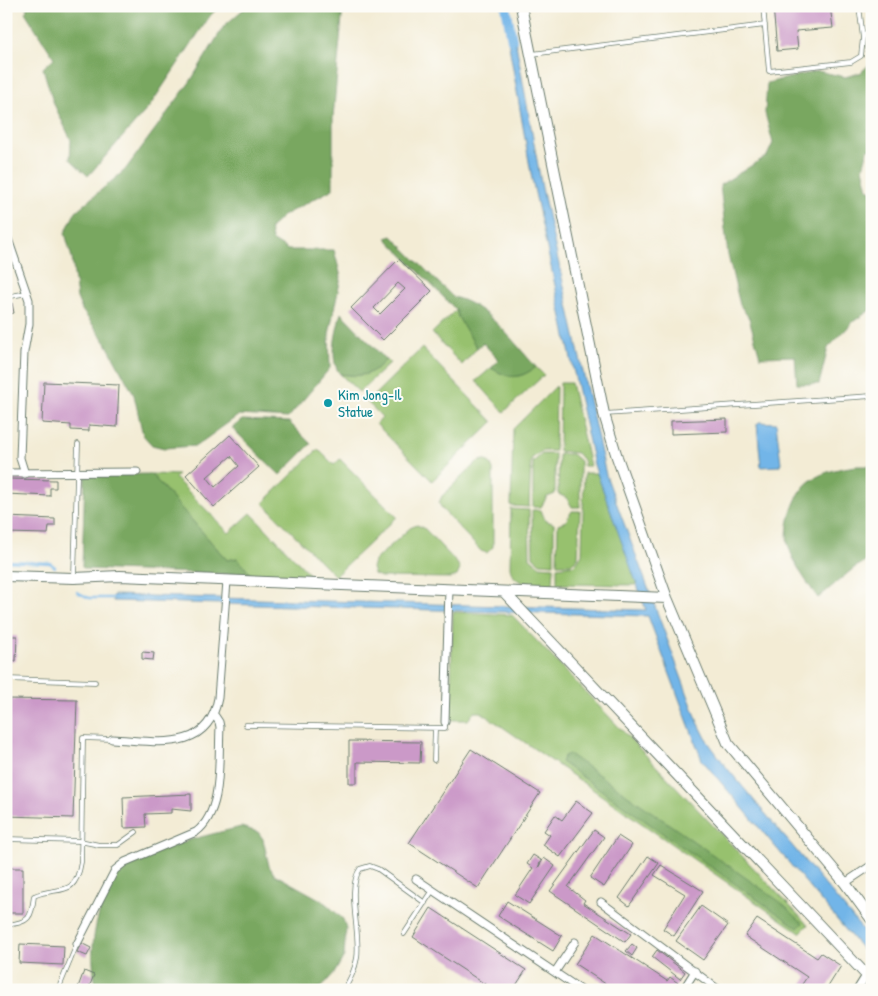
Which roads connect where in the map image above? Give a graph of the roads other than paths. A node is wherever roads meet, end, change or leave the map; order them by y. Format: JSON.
{"nodes":[{"id":1,"x":520,"y":6,"type":"edge"},
{"id":2,"x":763,"y":6,"type":"edge"},
{"id":3,"x":859,"y":6,"type":"edge"},
{"id":4,"x":765,"y":26,"type":"junction"},
{"id":5,"x":872,"y":28,"type":"edge"},
{"id":6,"x":863,"y":38,"type":"junction"},
{"id":7,"x":529,"y":55,"type":"junction"},
{"id":8,"x":6,"y":233,"type":"edge"},
{"id":9,"x":27,"y":293,"type":"junction"},
{"id":10,"x":6,"y":297,"type":"edge"},
{"id":11,"x":872,"y":396,"type":"edge"},
{"id":12,"x":604,"y":414,"type":"junction"},
{"id":13,"x":78,"y":444,"type":"dead end"},
{"id":14,"x":75,"y":472,"type":"junction"},
{"id":15,"x":137,"y":472,"type":"dead end"},
{"id":16,"x":6,"y":473,"type":"edge"},
{"id":17,"x":25,"y":474,"type":"junction"},
{"id":18,"x":6,"y":576,"type":"edge"},
{"id":19,"x":74,"y":578,"type":"junction"},
{"id":20,"x":227,"y":580,"type":"junction"},
{"id":21,"x":449,"y":589,"type":"junction"},
{"id":22,"x":504,"y":592,"type":"junction"},
{"id":23,"x":668,"y":598,"type":"junction"},
{"id":24,"x":6,"y":679,"type":"edge"},
{"id":25,"x":95,"y":682,"type":"dead end"},
{"id":26,"x":215,"y":716,"type":"junction"},
{"id":27,"x":445,"y":722,"type":"joint"},
{"id":28,"x":246,"y":725,"type":"dead end"},
{"id":29,"x":435,"y":728,"type":"junction"},
{"id":30,"x":112,"y":740,"type":"joint"},
{"id":31,"x":434,"y":760,"type":"dead end"},
{"id":32,"x":136,"y":832,"type":"dead end"},
{"id":33,"x":6,"y":839,"type":"edge"},
{"id":34,"x":80,"y":841,"type":"junction"},
{"id":35,"x":872,"y":865,"type":"edge"},
{"id":36,"x":416,"y":879,"type":"dead end"},
{"id":37,"x":845,"y":883,"type":"junction"},
{"id":38,"x":433,"y":890,"type":"junction"},
{"id":39,"x":601,"y":902,"type":"dead end"},
{"id":40,"x":425,"y":903,"type":"junction"},
{"id":41,"x":872,"y":920,"type":"edge"},
{"id":42,"x":6,"y":925,"type":"edge"},
{"id":43,"x":404,"y":934,"type":"dead end"},
{"id":44,"x":575,"y":942,"type":"dead end"},
{"id":45,"x":77,"y":944,"type":"joint"},
{"id":46,"x":555,"y":972,"type":"junction"},
{"id":47,"x":695,"y":972,"type":"junction"},
{"id":48,"x":870,"y":972,"type":"edge"},
{"id":49,"x":58,"y":990,"type":"edge"},
{"id":50,"x":344,"y":990,"type":"edge"},
{"id":51,"x":581,"y":990,"type":"edge"},
{"id":52,"x":683,"y":990,"type":"edge"},
{"id":53,"x":719,"y":990,"type":"edge"},
{"id":54,"x":857,"y":990,"type":"edge"}],
"edges":[{"from":1,"to":7,"type":"street"},
{"from":2,"to":4,"type":"lane"},
{"from":3,"to":6,"type":"lane"},
{"from":4,"to":6,"type":"lane"},
{"from":4,"to":7,"type":"lane"},
{"from":5,"to":6,"type":"lane"},
{"from":7,"to":12,"type":"street"},
{"from":8,"to":9,"type":"street"},
{"from":9,"to":10,"type":"lane"},
{"from":9,"to":17,"type":"street"},
{"from":11,"to":12,"type":"lane"},
{"from":12,"to":23,"type":"street"},
{"from":13,"to":14,"type":"lane"},
{"from":14,"to":15,"type":"street"},
{"from":14,"to":17,"type":"street"},
{"from":14,"to":19,"type":"lane"},
{"from":16,"to":17,"type":"street"},
{"from":18,"to":19,"type":"street"},
{"from":19,"to":20,"type":"street"},
{"from":20,"to":21,"type":"street"},
{"from":20,"to":26,"type":"street"},
{"from":21,"to":22,"type":"street"},
{"from":21,"to":27,"type":"street"},
{"from":22,"to":23,"type":"street"},
{"from":22,"to":48,"type":"street"},
{"from":23,"to":37,"type":"street"},
{"from":24,"to":25,"type":"lane"},
{"from":26,"to":30,"type":"street"},
{"from":26,"to":45,"type":"street"},
{"from":27,"to":29,"type":"lane"},
{"from":28,"to":29,"type":"lane"},
{"from":29,"to":31,"type":"lane"},
{"from":30,"to":34,"type":"lane"},
{"from":32,"to":34,"type":"lane"},
{"from":33,"to":34,"type":"lane"},
{"from":34,"to":42,"type":"lane"},
{"from":35,"to":37,"type":"street"},
{"from":36,"to":38,"type":"street"},
{"from":37,"to":41,"type":"street"},
{"from":38,"to":40,"type":"lane"},
{"from":38,"to":46,"type":"street"},
{"from":39,"to":47,"type":"street"},
{"from":40,"to":43,"type":"lane"},
{"from":40,"to":50,"type":"lane"},
{"from":44,"to":46,"type":"street"},
{"from":45,"to":49,"type":"lane"},
{"from":46,"to":51,"type":"street"},
{"from":47,"to":52,"type":"street"},
{"from":47,"to":53,"type":"street"},
{"from":48,"to":54,"type":"street"}]}
